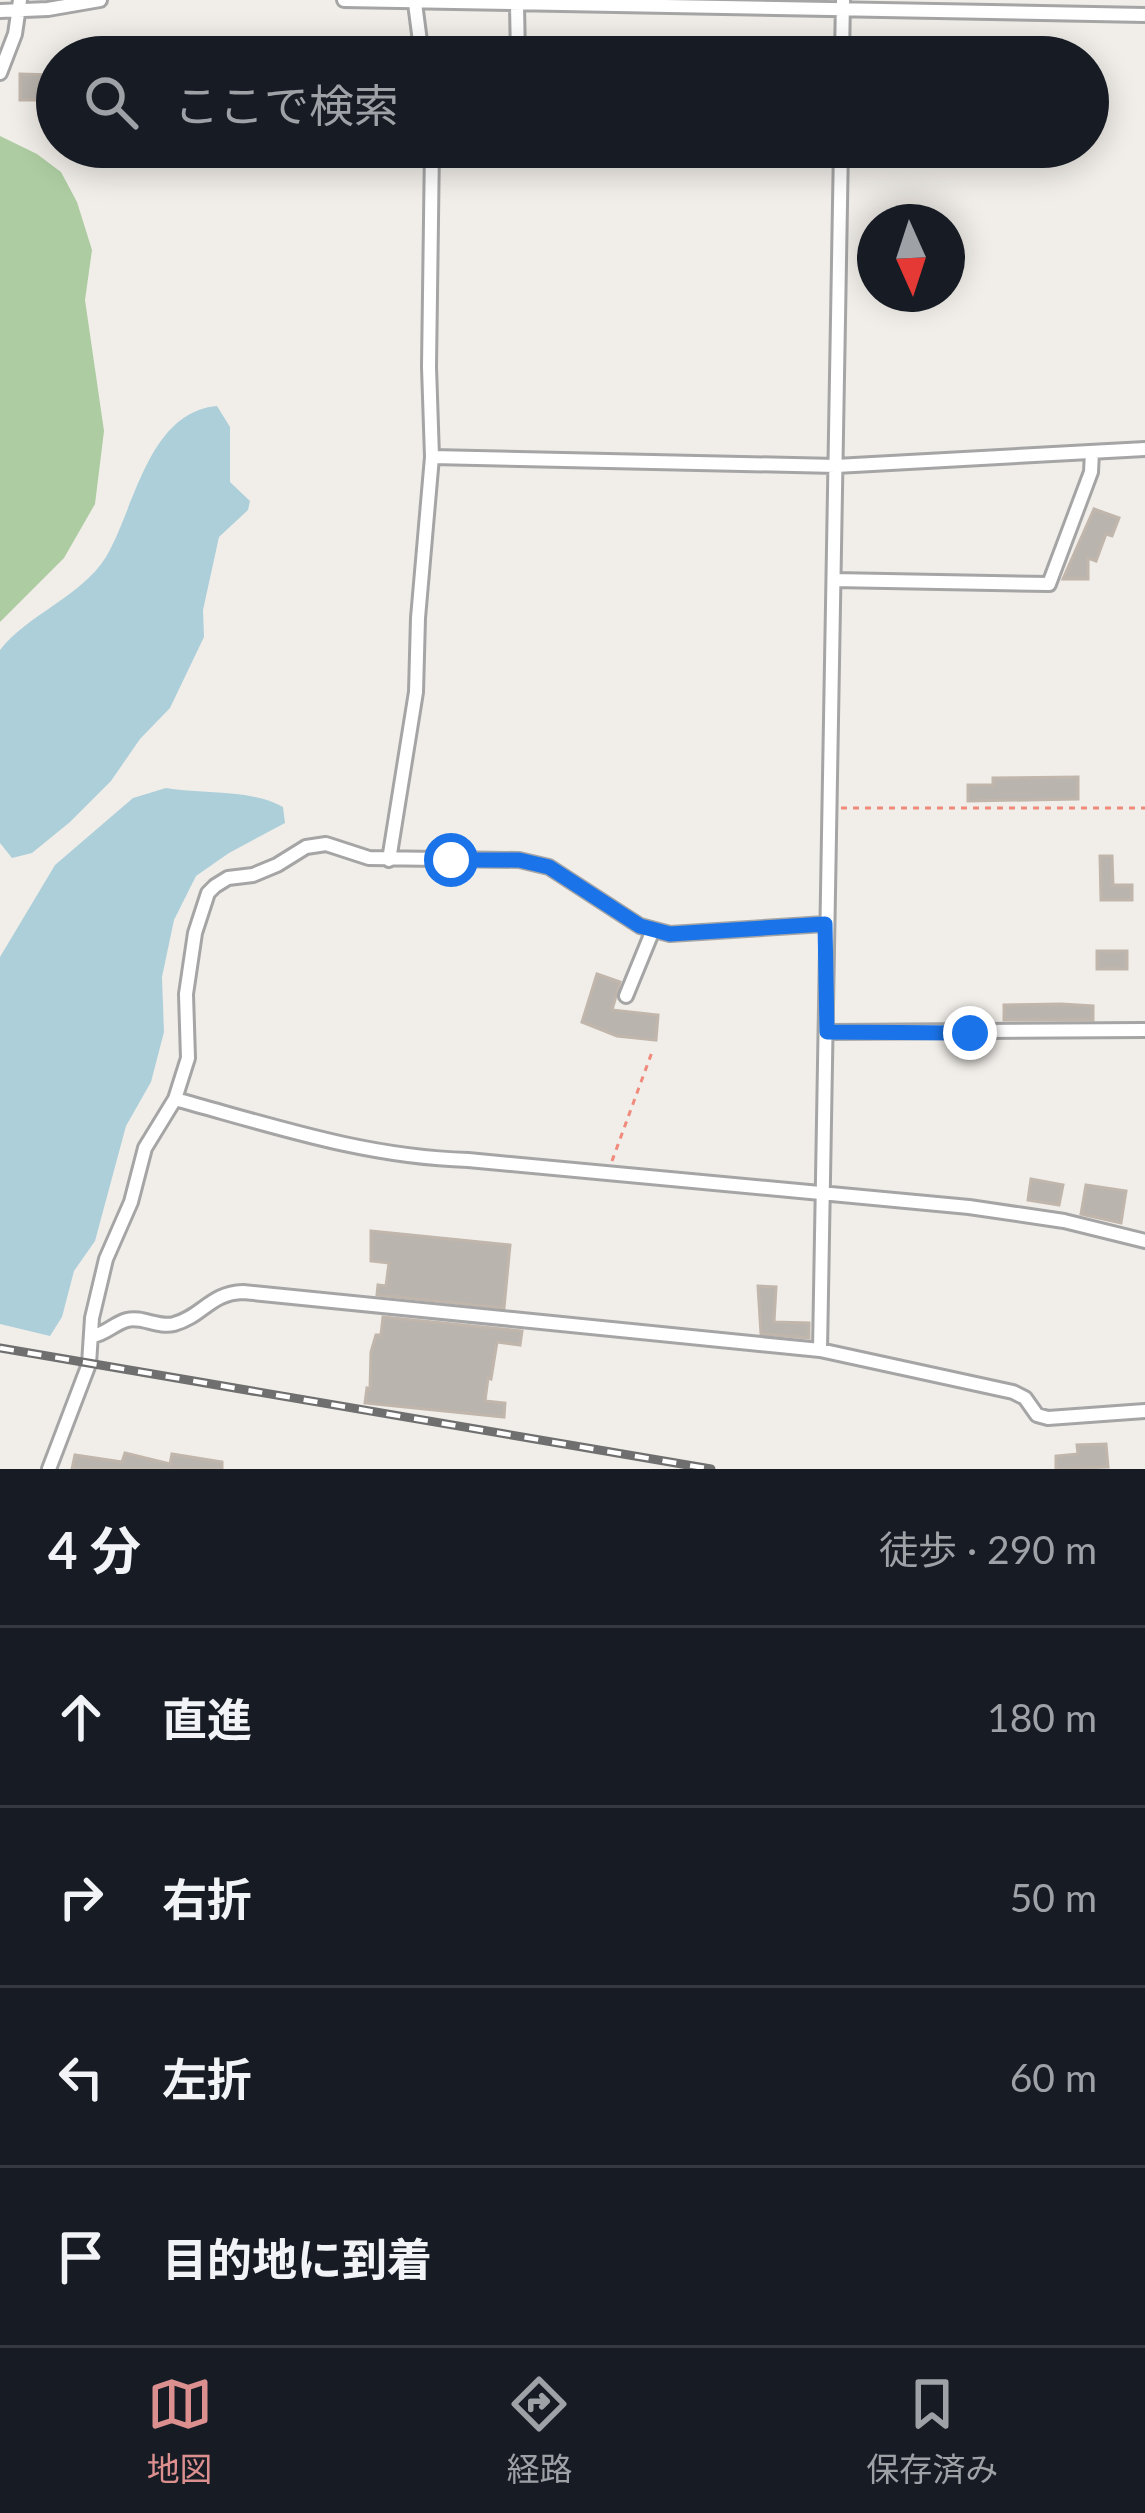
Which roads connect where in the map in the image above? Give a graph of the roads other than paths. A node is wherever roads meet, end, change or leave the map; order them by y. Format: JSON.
{"nodes":[{"id":1,"x":100,"y":0,"type":"edge"},
{"id":2,"x":344,"y":0,"type":"edge"},
{"id":3,"x":415,"y":3,"type":"junction"},
{"id":4,"x":626,"y":3,"type":"edge"},
{"id":5,"x":517,"y":4,"type":"junction"},
{"id":6,"x":843,"y":5,"type":"edge"},
{"id":7,"x":20,"y":6,"type":"edge"},
{"id":8,"x":0,"y":11,"type":"edge"},
{"id":9,"x":1145,"y":15,"type":"edge"},
{"id":10,"x":419,"y":36,"type":"edge"},
{"id":11,"x":518,"y":36,"type":"edge"},
{"id":12,"x":842,"y":36,"type":"edge"},
{"id":13,"x":0,"y":73,"type":"edge"},
{"id":14,"x":432,"y":168,"type":"edge"},
{"id":15,"x":842,"y":168,"type":"edge"},
{"id":16,"x":1145,"y":449,"type":"edge"},
{"id":17,"x":1092,"y":452,"type":"junction"},
{"id":18,"x":432,"y":457,"type":"junction"},
{"id":19,"x":836,"y":466,"type":"junction"},
{"id":20,"x":834,"y":580,"type":"junction"},
{"id":21,"x":389,"y":860,"type":"junction"},
{"id":22,"x":825,"y":924,"type":"junction"},
{"id":23,"x":653,"y":930,"type":"junction"},
{"id":24,"x":626,"y":996,"type":"dead end"},
{"id":25,"x":1145,"y":1030,"type":"edge"},
{"id":26,"x":827,"y":1032,"type":"junction"},
{"id":27,"x":175,"y":1099,"type":"junction"},
{"id":28,"x":823,"y":1194,"type":"junction"},
{"id":29,"x":1145,"y":1241,"type":"edge"},
{"id":30,"x":92,"y":1336,"type":"junction"},
{"id":31,"x":820,"y":1350,"type":"junction"},
{"id":32,"x":1145,"y":1411,"type":"edge"},
{"id":33,"x":49,"y":1469,"type":"edge"}],
"edges":[{"from":1,"to":7,"type":"street"},
{"from":2,"to":3,"type":"street"},
{"from":3,"to":5,"type":"street"},
{"from":3,"to":10,"type":"street"},
{"from":4,"to":5,"type":"street"},
{"from":4,"to":6,"type":"street"},
{"from":5,"to":11,"type":"street"},
{"from":6,"to":9,"type":"street"},
{"from":6,"to":12,"type":"street"},
{"from":7,"to":8,"type":"street"},
{"from":7,"to":13,"type":"street"},
{"from":14,"to":18,"type":"street"},
{"from":15,"to":19,"type":"street"},
{"from":16,"to":17,"type":"street"},
{"from":17,"to":19,"type":"street"},
{"from":17,"to":20,"type":"street"},
{"from":18,"to":19,"type":"street"},
{"from":18,"to":21,"type":"street"},
{"from":19,"to":20,"type":"street"},
{"from":20,"to":22,"type":"street"},
{"from":21,"to":23,"type":"street"},
{"from":21,"to":27,"type":"street"},
{"from":22,"to":23,"type":"street"},
{"from":22,"to":26,"type":"street"},
{"from":23,"to":24,"type":"street"},
{"from":25,"to":26,"type":"street"},
{"from":26,"to":28,"type":"street"},
{"from":27,"to":28,"type":"street"},
{"from":27,"to":30,"type":"street"},
{"from":28,"to":29,"type":"street"},
{"from":28,"to":31,"type":"street"},
{"from":30,"to":31,"type":"street"},
{"from":30,"to":33,"type":"street"},
{"from":31,"to":32,"type":"street"}]}
